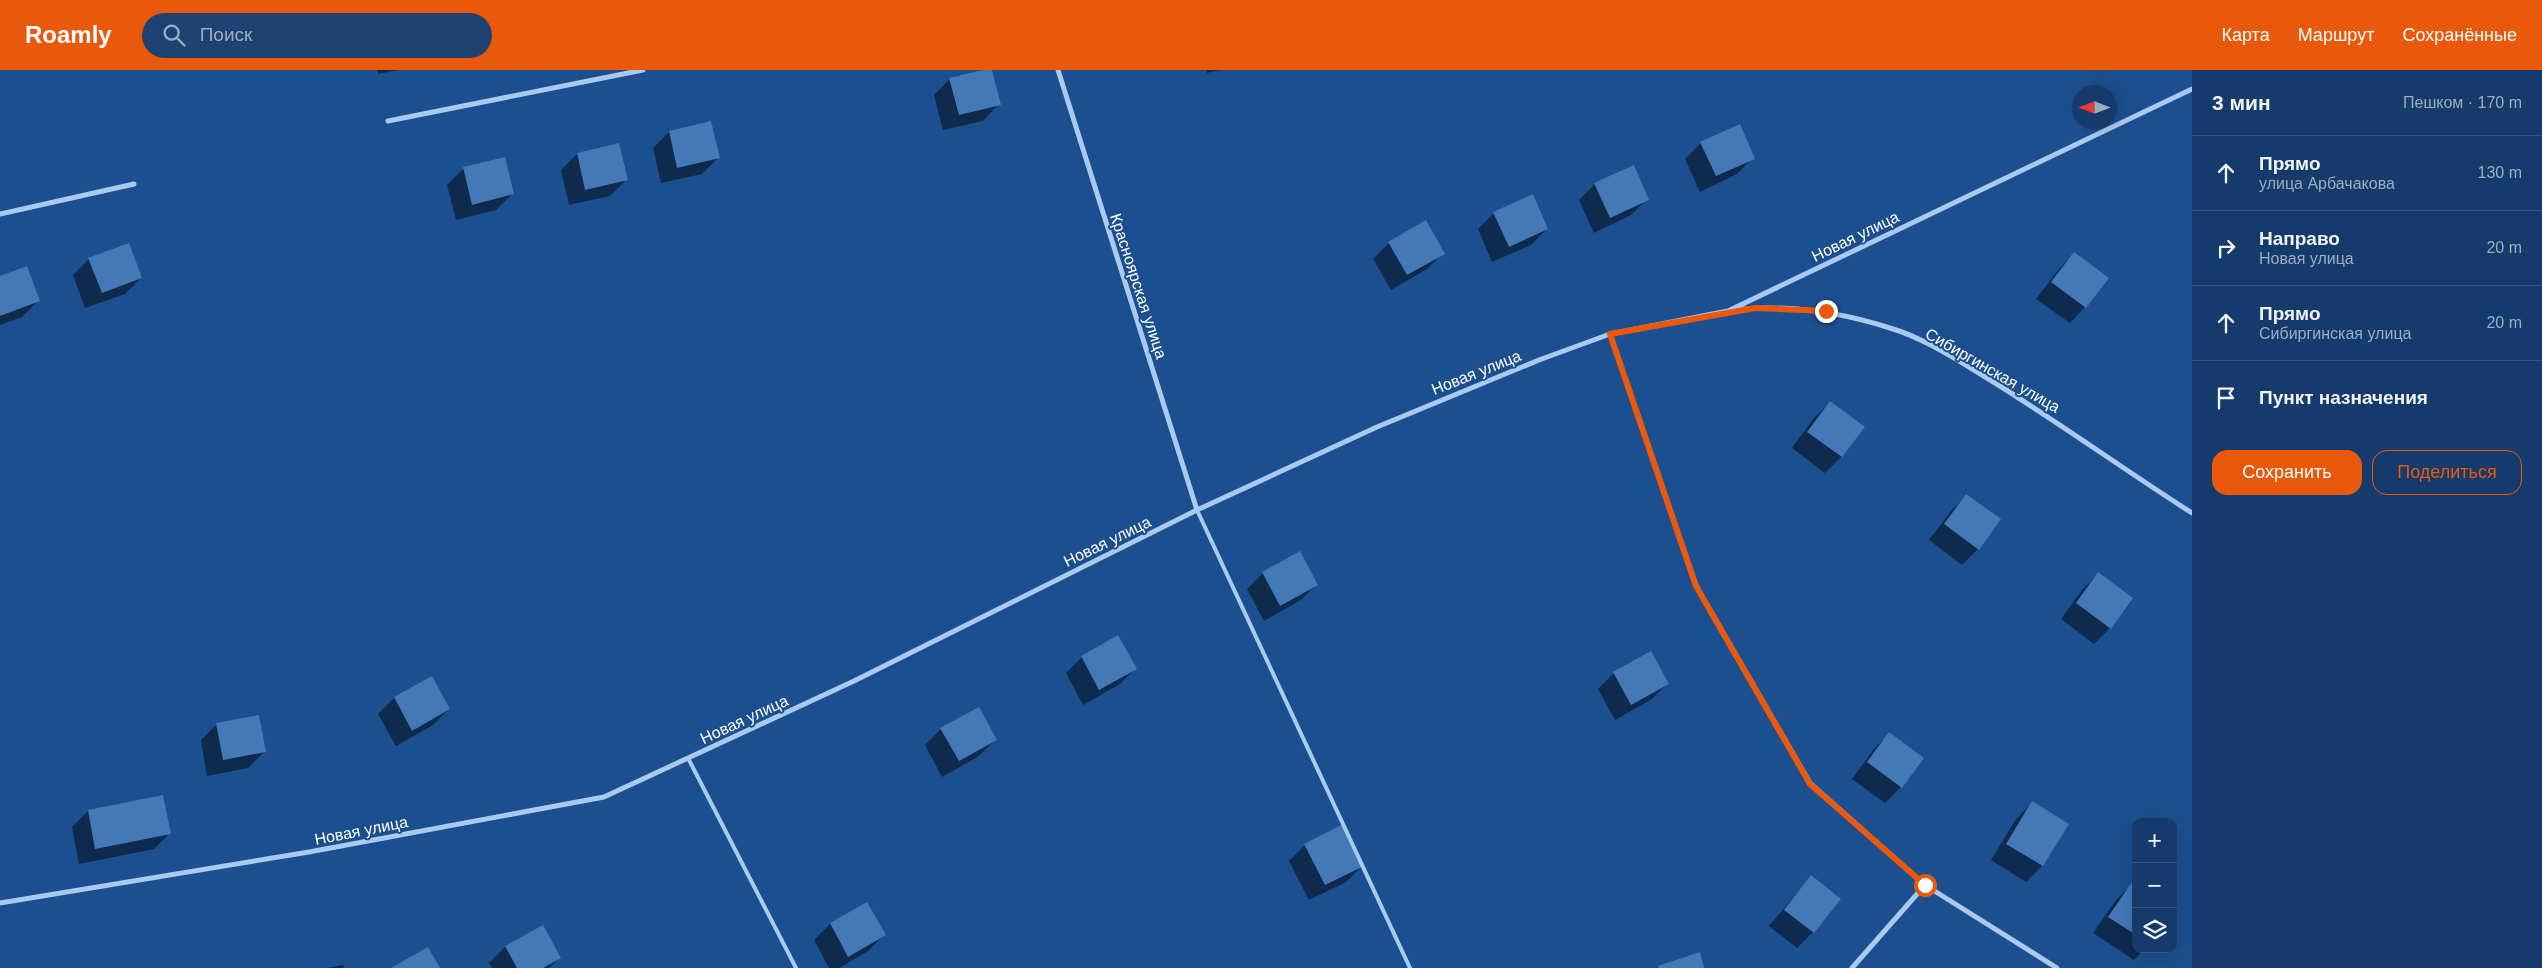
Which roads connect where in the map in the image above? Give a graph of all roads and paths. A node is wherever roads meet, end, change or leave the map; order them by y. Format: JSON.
{"nodes":[{"id":1,"x":643,"y":70,"type":"edge"},
{"id":2,"x":1058,"y":70,"type":"edge"},
{"id":3,"x":2192,"y":89,"type":"edge"},
{"id":4,"x":388,"y":120,"type":"dead end"},
{"id":5,"x":134,"y":184,"type":"dead end"},
{"id":6,"x":0,"y":214,"type":"edge"},
{"id":7,"x":1728,"y":311,"type":"junction"},
{"id":8,"x":1610,"y":334,"type":"junction"},
{"id":9,"x":1197,"y":510,"type":"junction"},
{"id":10,"x":2192,"y":513,"type":"edge"},
{"id":11,"x":688,"y":758,"type":"junction"},
{"id":12,"x":1925,"y":885,"type":"junction"},
{"id":13,"x":0,"y":903,"type":"edge"},
{"id":14,"x":796,"y":968,"type":"edge"},
{"id":15,"x":1410,"y":968,"type":"edge"},
{"id":16,"x":1852,"y":968,"type":"edge"},
{"id":17,"x":2057,"y":968,"type":"edge"}],
"edges":[{"from":1,"to":4,"type":"street"},
{"from":2,"to":9,"type":"street","name":"Красноярская улица"},
{"from":3,"to":7,"type":"street","name":"Новая улица"},
{"from":5,"to":6,"type":"street"},
{"from":7,"to":8,"type":"street","name":"Новая улица"},
{"from":7,"to":10,"type":"street","name":"Сибиргинская улица"},
{"from":8,"to":9,"type":"street","name":"Новая улица"},
{"from":8,"to":12,"type":"street"},
{"from":9,"to":11,"type":"street","name":"Новая улица"},
{"from":9,"to":15,"type":"lane"},
{"from":11,"to":13,"type":"street","name":"Новая улица"},
{"from":11,"to":14,"type":"lane"},
{"from":12,"to":16,"type":"street"},
{"from":12,"to":17,"type":"street"}]}
